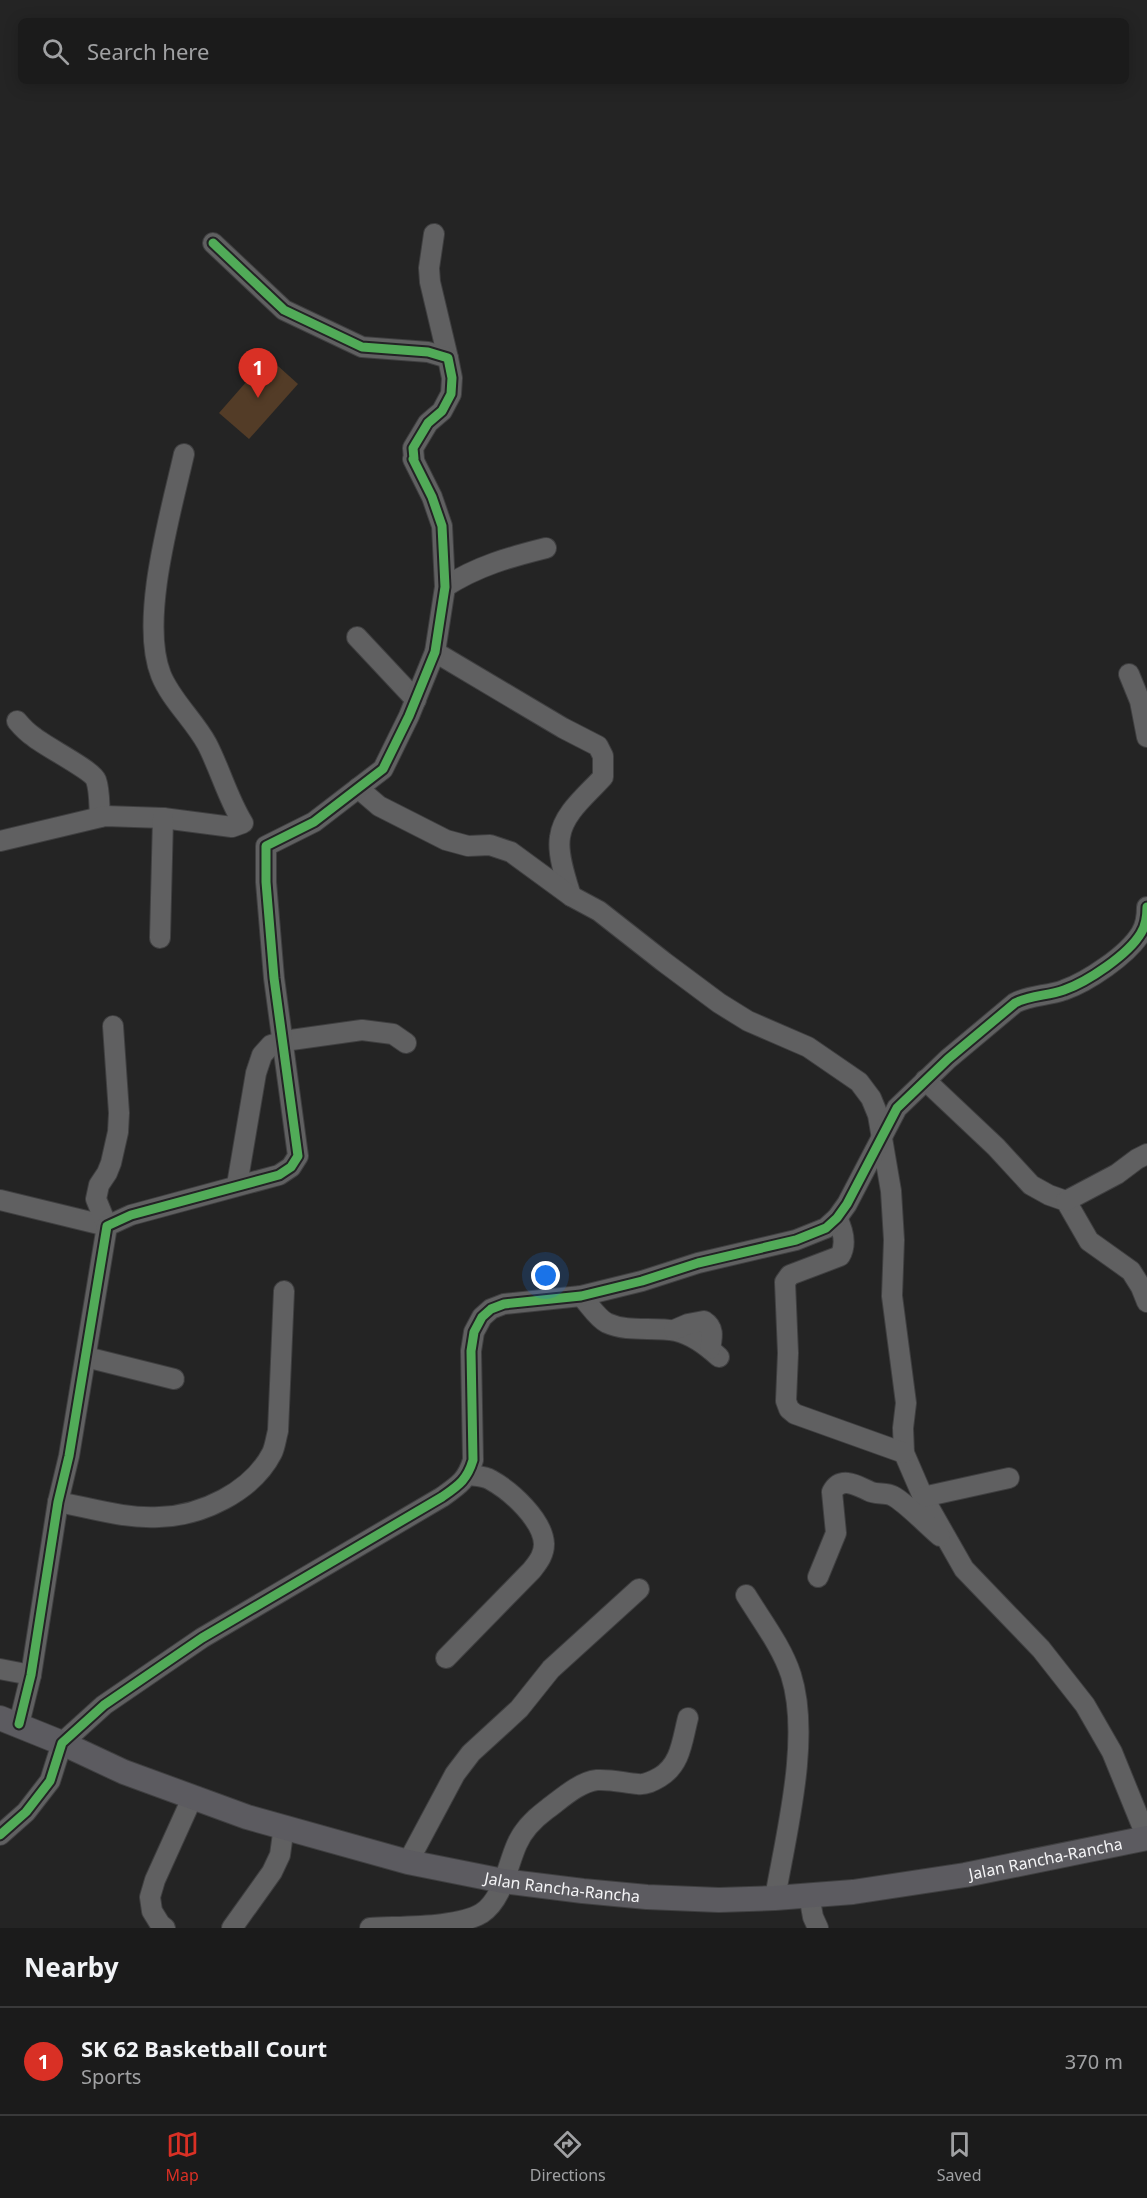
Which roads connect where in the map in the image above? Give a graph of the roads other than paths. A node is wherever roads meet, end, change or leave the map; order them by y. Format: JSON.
{"nodes":[{"id":1,"x":434,"y":234,"type":"dead end"},
{"id":2,"x":213,"y":243,"type":"dead end"},
{"id":3,"x":448,"y":358,"type":"junction"},
{"id":4,"x":184,"y":454,"type":"dead end"},
{"id":5,"x":546,"y":548,"type":"dead end"},
{"id":6,"x":445,"y":587,"type":"junction"},
{"id":7,"x":357,"y":637,"type":"dead end"},
{"id":8,"x":435,"y":652,"type":"junction"},
{"id":9,"x":1129,"y":674,"type":"dead end"},
{"id":10,"x":416,"y":700,"type":"junction"},
{"id":11,"x":17,"y":721,"type":"dead end"},
{"id":12,"x":1147,"y":737,"type":"edge"},
{"id":13,"x":358,"y":788,"type":"junction"},
{"id":14,"x":100,"y":817,"type":"junction"},
{"id":15,"x":163,"y":818,"type":"junction"},
{"id":16,"x":243,"y":823,"type":"junction"},
{"id":17,"x":0,"y":841,"type":"edge"},
{"id":18,"x":266,"y":846,"type":"junction"},
{"id":19,"x":571,"y":897,"type":"junction"},
{"id":20,"x":1147,"y":906,"type":"edge"},
{"id":21,"x":160,"y":938,"type":"dead end"},
{"id":22,"x":113,"y":1026,"type":"dead end"},
{"id":23,"x":284,"y":1041,"type":"junction"},
{"id":24,"x":406,"y":1043,"type":"dead end"},
{"id":25,"x":925,"y":1080,"type":"junction"},
{"id":26,"x":881,"y":1138,"type":"junction"},
{"id":27,"x":1147,"y":1154,"type":"edge"},
{"id":28,"x":237,"y":1185,"type":"junction"},
{"id":29,"x":0,"y":1200,"type":"edge"},
{"id":30,"x":1066,"y":1201,"type":"junction"},
{"id":31,"x":837,"y":1218,"type":"junction"},
{"id":32,"x":107,"y":1226,"type":"junction"},
{"id":33,"x":284,"y":1291,"type":"dead end"},
{"id":34,"x":581,"y":1296,"type":"junction"},
{"id":35,"x":1147,"y":1302,"type":"edge"},
{"id":36,"x":715,"y":1353,"type":"dead end"},
{"id":37,"x":86,"y":1357,"type":"junction"},
{"id":38,"x":174,"y":1379,"type":"dead end"},
{"id":39,"x":904,"y":1453,"type":"junction"},
{"id":40,"x":468,"y":1474,"type":"junction"},
{"id":41,"x":1009,"y":1478,"type":"dead end"},
{"id":42,"x":923,"y":1497,"type":"junction"},
{"id":43,"x":58,"y":1502,"type":"junction"},
{"id":44,"x":949,"y":1543,"type":"junction"},
{"id":45,"x":818,"y":1576,"type":"dead end"},
{"id":46,"x":639,"y":1588,"type":"dead end"},
{"id":47,"x":746,"y":1595,"type":"dead end"},
{"id":48,"x":447,"y":1658,"type":"dead end"},
{"id":49,"x":0,"y":1669,"type":"edge"},
{"id":50,"x":31,"y":1675,"type":"junction"},
{"id":51,"x":688,"y":1718,"type":"dead end"},
{"id":52,"x":10,"y":1721,"type":"edge"},
{"id":53,"x":62,"y":1743,"type":"junction"},
{"id":54,"x":193,"y":1796,"type":"junction"},
{"id":55,"x":284,"y":1826,"type":"junction"},
{"id":56,"x":0,"y":1835,"type":"edge"},
{"id":57,"x":1147,"y":1838,"type":"edge"},
{"id":58,"x":408,"y":1862,"type":"junction"},
{"id":59,"x":503,"y":1881,"type":"junction"},
{"id":60,"x":809,"y":1896,"type":"junction"},
{"id":61,"x":775,"y":1898,"type":"junction"},
{"id":62,"x":165,"y":1928,"type":"edge"},
{"id":63,"x":232,"y":1928,"type":"edge"},
{"id":64,"x":370,"y":1928,"type":"edge"},
{"id":65,"x":818,"y":1928,"type":"edge"}],
"edges":[{"from":1,"to":3,"type":"street"},
{"from":2,"to":3,"type":"street"},
{"from":3,"to":6,"type":"street"},
{"from":4,"to":16,"type":"street"},
{"from":5,"to":6,"type":"street"},
{"from":6,"to":8,"type":"street"},
{"from":7,"to":10,"type":"street"},
{"from":8,"to":10,"type":"street"},
{"from":8,"to":19,"type":"street"},
{"from":9,"to":12,"type":"street"},
{"from":10,"to":13,"type":"street"},
{"from":11,"to":14,"type":"street"},
{"from":13,"to":18,"type":"street"},
{"from":13,"to":19,"type":"street"},
{"from":14,"to":15,"type":"street"},
{"from":14,"to":17,"type":"street"},
{"from":15,"to":16,"type":"street"},
{"from":15,"to":21,"type":"street"},
{"from":16,"to":18,"type":"street"},
{"from":18,"to":23,"type":"street"},
{"from":19,"to":26,"type":"street"},
{"from":20,"to":25,"type":"street"},
{"from":22,"to":32,"type":"street"},
{"from":23,"to":24,"type":"street"},
{"from":23,"to":28,"type":"street"},
{"from":23,"to":28,"type":"street"},
{"from":25,"to":26,"type":"street"},
{"from":25,"to":30,"type":"street"},
{"from":26,"to":31,"type":"street"},
{"from":26,"to":39,"type":"street"},
{"from":27,"to":30,"type":"street"},
{"from":28,"to":32,"type":"street"},
{"from":29,"to":32,"type":"street"},
{"from":30,"to":35,"type":"street"},
{"from":31,"to":34,"type":"street"},
{"from":31,"to":39,"type":"street"},
{"from":32,"to":37,"type":"street"},
{"from":33,"to":43,"type":"street"},
{"from":34,"to":36,"type":"street"},
{"from":34,"to":40,"type":"street"},
{"from":37,"to":38,"type":"street"},
{"from":37,"to":43,"type":"street"},
{"from":39,"to":42,"type":"street"},
{"from":40,"to":48,"type":"street"},
{"from":40,"to":53,"type":"street"},
{"from":41,"to":42,"type":"street"},
{"from":42,"to":44,"type":"street"},
{"from":43,"to":50,"type":"street"},
{"from":44,"to":45,"type":"street"},
{"from":44,"to":57,"type":"street"},
{"from":46,"to":58,"type":"street"},
{"from":47,"to":61,"type":"street"},
{"from":49,"to":50,"type":"street"},
{"from":50,"to":52,"type":"street"},
{"from":51,"to":59,"type":"street"},
{"from":52,"to":53,"type":"main road","name":"Jalan Rancha-Rancha"},
{"from":53,"to":54,"type":"main road","name":"Jalan Rancha-Rancha"},
{"from":53,"to":56,"type":"street"},
{"from":54,"to":55,"type":"main road","name":"Jalan Rancha-Rancha"},
{"from":54,"to":62,"type":"street"},
{"from":55,"to":58,"type":"main road","name":"Jalan Rancha-Rancha"},
{"from":55,"to":63,"type":"street"},
{"from":57,"to":60,"type":"main road","name":"Jalan Rancha-Rancha"},
{"from":58,"to":59,"type":"main road","name":"Jalan Rancha-Rancha"},
{"from":59,"to":61,"type":"main road","name":"Jalan Rancha-Rancha"},
{"from":59,"to":64,"type":"street"},
{"from":60,"to":61,"type":"main road","name":"Jalan Rancha-Rancha"},
{"from":60,"to":65,"type":"street"}]}
